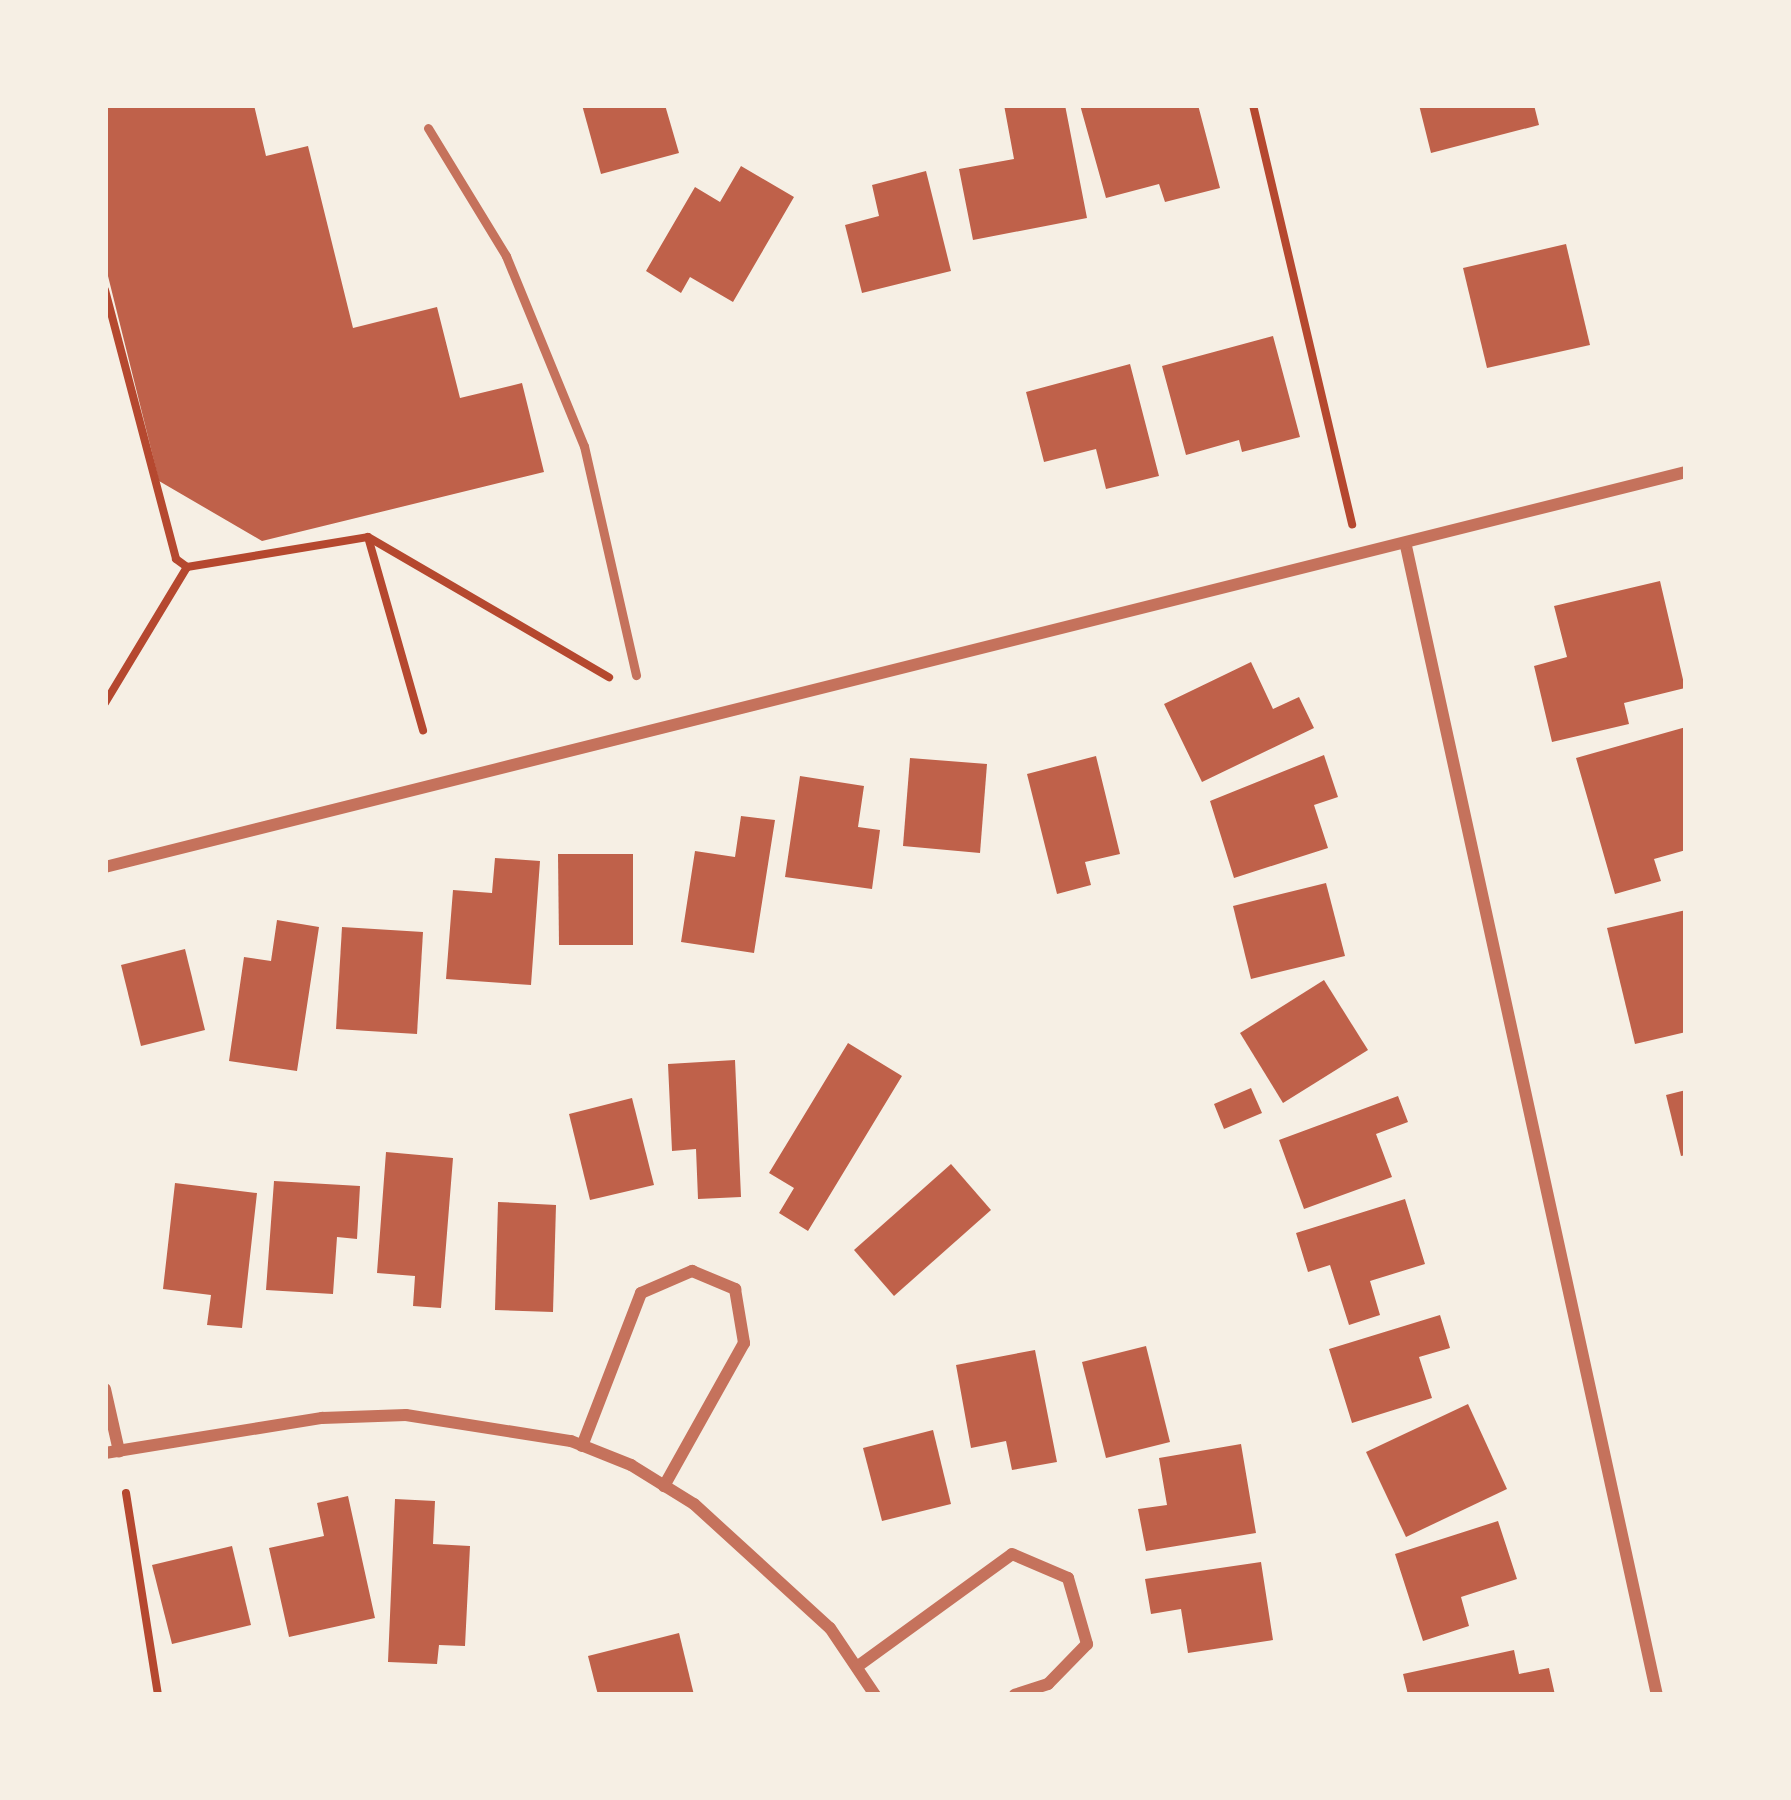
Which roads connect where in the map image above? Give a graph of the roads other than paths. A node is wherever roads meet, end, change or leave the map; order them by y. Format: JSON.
{"nodes":[{"id":1,"x":428,"y":128,"type":"dead end"},
{"id":2,"x":1686,"y":472,"type":"edge"},
{"id":3,"x":1406,"y":547,"type":"junction"},
{"id":4,"x":637,"y":676,"type":"dead end"},
{"id":5,"x":105,"y":867,"type":"edge"},
{"id":6,"x":105,"y":1389,"type":"edge"},
{"id":7,"x":582,"y":1446,"type":"junction"},
{"id":8,"x":112,"y":1452,"type":"edge"},
{"id":9,"x":664,"y":1486,"type":"junction"},
{"id":10,"x":858,"y":1666,"type":"junction"},
{"id":11,"x":875,"y":1695,"type":"edge"},
{"id":12,"x":1015,"y":1695,"type":"edge"},
{"id":13,"x":1657,"y":1695,"type":"edge"}],
"edges":[{"from":1,"to":4,"type":"lane"},
{"from":2,"to":3,"type":"street"},
{"from":3,"to":5,"type":"street"},
{"from":3,"to":13,"type":"street"},
{"from":6,"to":8,"type":"street"},
{"from":7,"to":8,"type":"street"},
{"from":7,"to":9,"type":"street"},
{"from":7,"to":9,"type":"street"},
{"from":9,"to":10,"type":"street"},
{"from":10,"to":11,"type":"street"},
{"from":10,"to":12,"type":"street"}]}
